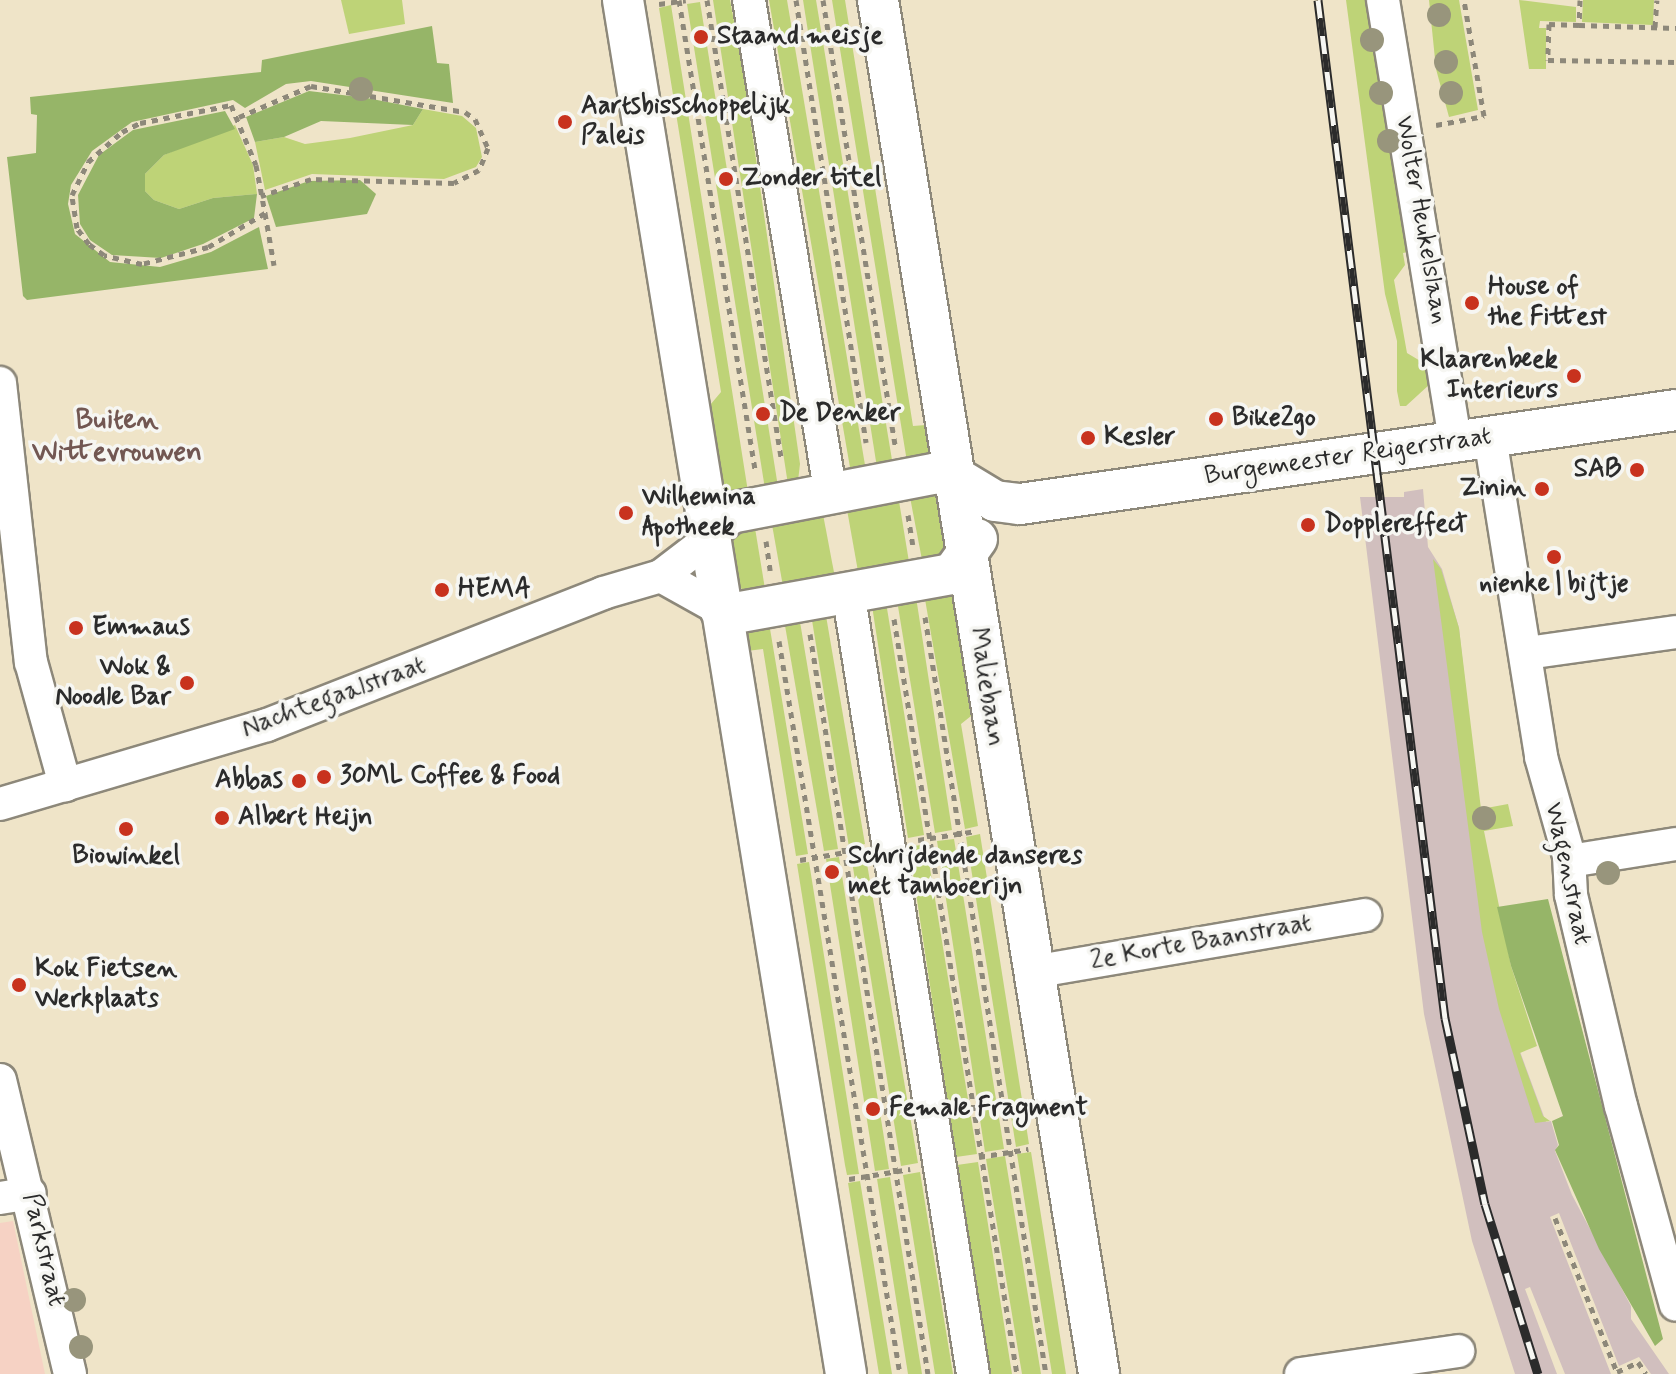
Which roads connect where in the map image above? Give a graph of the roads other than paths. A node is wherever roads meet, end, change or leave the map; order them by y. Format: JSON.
{"nodes":[{"id":1,"x":623,"y":0,"type":"edge"},
{"id":2,"x":749,"y":0,"type":"edge"},
{"id":3,"x":878,"y":0,"type":"edge"},
{"id":4,"x":1383,"y":0,"type":"edge"},
{"id":5,"x":0,"y":383,"type":"edge"},
{"id":6,"x":1676,"y":410,"type":"edge"},
{"id":7,"x":1472,"y":439,"type":"junction"},
{"id":8,"x":957,"y":478,"type":"junction"},
{"id":9,"x":831,"y":493,"type":"junction"},
{"id":10,"x":1020,"y":504,"type":"junction"},
{"id":11,"x":7,"y":519,"type":"edge"},
{"id":12,"x":709,"y":532,"type":"junction"},
{"id":13,"x":965,"y":559,"type":"junction"},
{"id":14,"x":661,"y":576,"type":"junction"},
{"id":15,"x":848,"y":591,"type":"junction"},
{"id":16,"x":720,"y":609,"type":"junction"},
{"id":17,"x":1676,"y":632,"type":"edge"},
{"id":18,"x":1527,"y":653,"type":"junction"},
{"id":19,"x":65,"y":785,"type":"junction"},
{"id":20,"x":0,"y":804,"type":"edge"},
{"id":21,"x":1676,"y":844,"type":"edge"},
{"id":22,"x":1570,"y":861,"type":"junction"},
{"id":23,"x":1365,"y":915,"type":"dead end"},
{"id":24,"x":1038,"y":971,"type":"junction"},
{"id":25,"x":0,"y":1080,"type":"edge"},
{"id":26,"x":15,"y":1196,"type":"edge"},
{"id":27,"x":1676,"y":1305,"type":"edge"},
{"id":28,"x":1458,"y":1351,"type":"dead end"},
{"id":29,"x":70,"y":1374,"type":"edge"},
{"id":30,"x":846,"y":1374,"type":"edge"},
{"id":31,"x":973,"y":1374,"type":"edge"},
{"id":32,"x":1099,"y":1374,"type":"edge"},
{"id":33,"x":1301,"y":1374,"type":"edge"}],
"edges":[{"from":1,"to":12,"type":"street"},
{"from":2,"to":9,"type":"street"},
{"from":3,"to":8,"type":"street","name":"Maliebaan"},
{"from":4,"to":7,"type":"street","name":"Wolter Heukelslaan"},
{"from":5,"to":11,"type":"street"},
{"from":6,"to":7,"type":"street","name":"Burgemeester Reigerstraat"},
{"from":7,"to":10,"type":"street","name":"Burgemeester Reigerstraat"},
{"from":7,"to":18,"type":"street","name":"Wagenstraat"},
{"from":8,"to":9,"type":"street","name":"Burgemeester Reigerstraat"},
{"from":8,"to":10,"type":"street","name":"Burgemeester Reigerstraat"},
{"from":8,"to":13,"type":"street","name":"Maliebaan"},
{"from":9,"to":12,"type":"street","name":"Nachtegaalstraat"},
{"from":10,"to":13,"type":"street","name":"Burgemeester Reigerstraat"},
{"from":11,"to":19,"type":"street"},
{"from":12,"to":14,"type":"street","name":"Nachtegaalstraat"},
{"from":12,"to":16,"type":"street"},
{"from":13,"to":15,"type":"street","name":"Burgemeester Reigerstraat"},
{"from":13,"to":24,"type":"street","name":"Maliebaan"},
{"from":14,"to":16,"type":"street"},
{"from":14,"to":19,"type":"street","name":"Nachtegaalstraat"},
{"from":15,"to":16,"type":"street"},
{"from":15,"to":31,"type":"street"},
{"from":16,"to":30,"type":"street"},
{"from":17,"to":18,"type":"street"},
{"from":18,"to":22,"type":"street","name":"Wagenstraat"},
{"from":19,"to":20,"type":"street","name":"Nachtegaalstraat"},
{"from":21,"to":22,"type":"street"},
{"from":22,"to":27,"type":"street","name":"Wagenstraat"},
{"from":23,"to":24,"type":"street","name":"2e Korte Baanstraat"},
{"from":24,"to":32,"type":"street","name":"Maliebaan"},
{"from":25,"to":26,"type":"street","name":"Parkstraat"},
{"from":26,"to":29,"type":"street","name":"Parkstraat"},
{"from":28,"to":33,"type":"street"}]}
